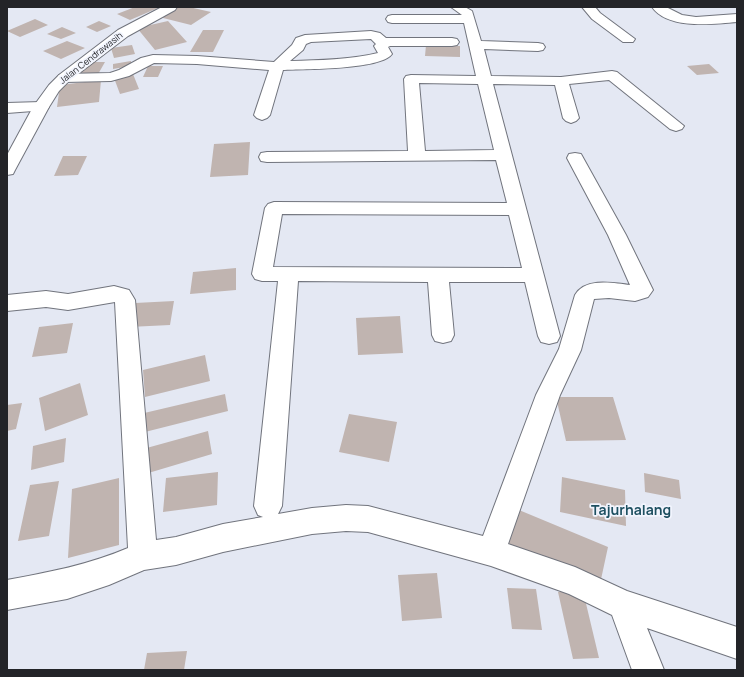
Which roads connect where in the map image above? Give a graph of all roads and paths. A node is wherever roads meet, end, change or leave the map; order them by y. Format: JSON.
{"nodes":[{"id":1,"x":171,"y":7,"type":"edge"},
{"id":2,"x":457,"y":7,"type":"edge"},
{"id":3,"x":588,"y":7,"type":"edge"},
{"id":4,"x":658,"y":7,"type":"edge"},
{"id":5,"x":737,"y":18,"type":"edge"},
{"id":6,"x":392,"y":19,"type":"dead end"},
{"id":7,"x":469,"y":19,"type":"junction"},
{"id":8,"x":628,"y":39,"type":"dead end"},
{"id":9,"x":452,"y":42,"type":"dead end"},
{"id":10,"x":383,"y":43,"type":"junction"},
{"id":11,"x":476,"y":45,"type":"junction"},
{"id":12,"x":538,"y":47,"type":"dead end"},
{"id":13,"x":277,"y":66,"type":"junction"},
{"id":14,"x":64,"y":78,"type":"junction"},
{"id":15,"x":484,"y":80,"type":"junction"},
{"id":16,"x":561,"y":81,"type":"junction"},
{"id":17,"x":40,"y":107,"type":"junction"},
{"id":18,"x":7,"y":108,"type":"edge"},
{"id":19,"x":262,"y":115,"type":"dead end"},
{"id":20,"x":571,"y":118,"type":"dead end"},
{"id":21,"x":676,"y":126,"type":"dead end"},
{"id":22,"x":503,"y":155,"type":"junction"},
{"id":23,"x":417,"y":156,"type":"junction"},
{"id":24,"x":267,"y":157,"type":"dead end"},
{"id":25,"x":575,"y":158,"type":"dead end"},
{"id":26,"x":7,"y":170,"type":"edge"},
{"id":27,"x":517,"y":209,"type":"junction"},
{"id":28,"x":289,"y":274,"type":"junction"},
{"id":29,"x":438,"y":274,"type":"junction"},
{"id":30,"x":534,"y":275,"type":"junction"},
{"id":31,"x":7,"y":303,"type":"edge"},
{"id":32,"x":443,"y":335,"type":"dead end"},
{"id":33,"x":549,"y":336,"type":"dead end"},
{"id":34,"x":268,"y":506,"type":"dead end"},
{"id":35,"x":491,"y":552,"type":"junction"},
{"id":36,"x":143,"y":556,"type":"junction"},
{"id":37,"x":7,"y":595,"type":"edge"},
{"id":38,"x":623,"y":606,"type":"junction"},
{"id":39,"x":737,"y":643,"type":"edge"},
{"id":40,"x":648,"y":670,"type":"edge"}],
"edges":[{"from":1,"to":14,"type":"street","name":"Jalan Cendrawasih"},
{"from":2,"to":7,"type":"street"},
{"from":3,"to":8,"type":"street"},
{"from":4,"to":5,"type":"street"},
{"from":6,"to":7,"type":"street"},
{"from":7,"to":11,"type":"street"},
{"from":9,"to":10,"type":"street"},
{"from":10,"to":13,"type":"street"},
{"from":10,"to":13,"type":"street"},
{"from":11,"to":12,"type":"street"},
{"from":11,"to":15,"type":"street"},
{"from":13,"to":14,"type":"street"},
{"from":13,"to":19,"type":"street"},
{"from":14,"to":17,"type":"street","name":"Jalan Cendrawasih"},
{"from":15,"to":16,"type":"street"},
{"from":15,"to":22,"type":"street"},
{"from":15,"to":23,"type":"street"},
{"from":16,"to":20,"type":"street"},
{"from":16,"to":21,"type":"street"},
{"from":17,"to":18,"type":"street"},
{"from":17,"to":26,"type":"street","name":"Jalan Cendrawasih"},
{"from":22,"to":23,"type":"street"},
{"from":22,"to":27,"type":"street"},
{"from":23,"to":24,"type":"street"},
{"from":25,"to":35,"type":"street"},
{"from":27,"to":28,"type":"street"},
{"from":27,"to":30,"type":"street"},
{"from":28,"to":29,"type":"street"},
{"from":28,"to":34,"type":"street"},
{"from":29,"to":30,"type":"street"},
{"from":29,"to":32,"type":"street"},
{"from":30,"to":33,"type":"street"},
{"from":31,"to":36,"type":"street"},
{"from":35,"to":36,"type":"street"},
{"from":35,"to":38,"type":"street"},
{"from":36,"to":37,"type":"street"},
{"from":38,"to":39,"type":"street"},
{"from":38,"to":40,"type":"street"}]}
